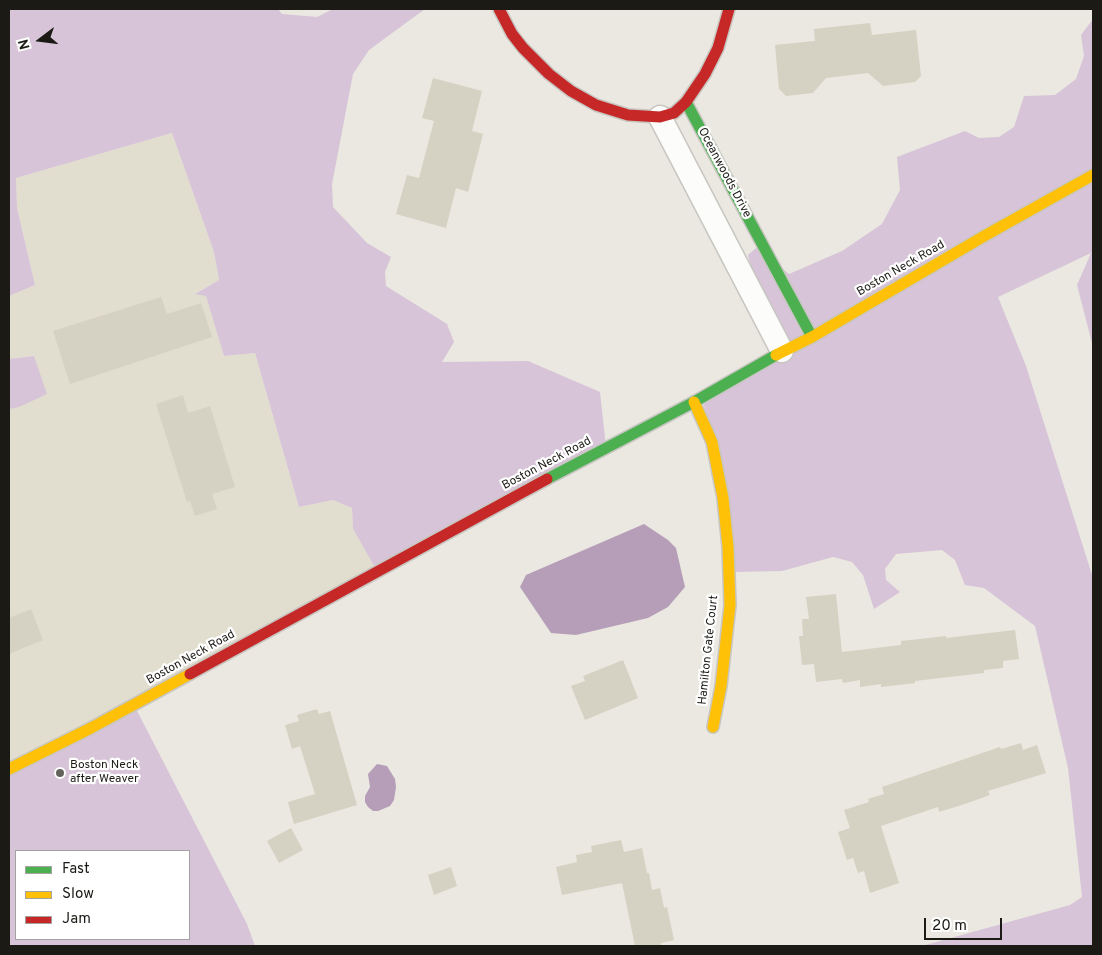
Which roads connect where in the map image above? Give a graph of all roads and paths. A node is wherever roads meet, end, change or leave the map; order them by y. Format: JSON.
{"nodes":[{"id":1,"x":499,"y":9,"type":"edge"},
{"id":2,"x":729,"y":9,"type":"edge"},
{"id":3,"x":686,"y":102,"type":"junction"},
{"id":4,"x":660,"y":117,"type":"junction"},
{"id":5,"x":1093,"y":175,"type":"edge"},
{"id":6,"x":762,"y":244,"type":"junction"},
{"id":7,"x":735,"y":260,"type":"junction"},
{"id":8,"x":812,"y":337,"type":"junction"},
{"id":9,"x":782,"y":351,"type":"junction"},
{"id":10,"x":694,"y":402,"type":"junction"},
{"id":11,"x":713,"y":727,"type":"dead end"},
{"id":12,"x":9,"y":769,"type":"edge"}],
"edges":[{"from":1,"to":4,"type":"main road"},
{"from":2,"to":3,"type":"main road"},
{"from":3,"to":4,"type":"main road"},
{"from":3,"to":6,"type":"main road","name":"Oceanwoods Drive"},
{"from":4,"to":7,"type":"street"},
{"from":5,"to":8,"type":"main road","name":"Boston Neck Road"},
{"from":6,"to":7,"type":"street"},
{"from":6,"to":8,"type":"main road","name":"Oceanwoods Drive"},
{"from":7,"to":9,"type":"street"},
{"from":8,"to":9,"type":"main road","name":"Boston Neck Road"},
{"from":9,"to":10,"type":"main road","name":"Boston Neck Road"},
{"from":10,"to":11,"type":"main road","name":"Hamilton Gate Court"},
{"from":10,"to":12,"type":"main road","name":"Boston Neck Road"}]}
